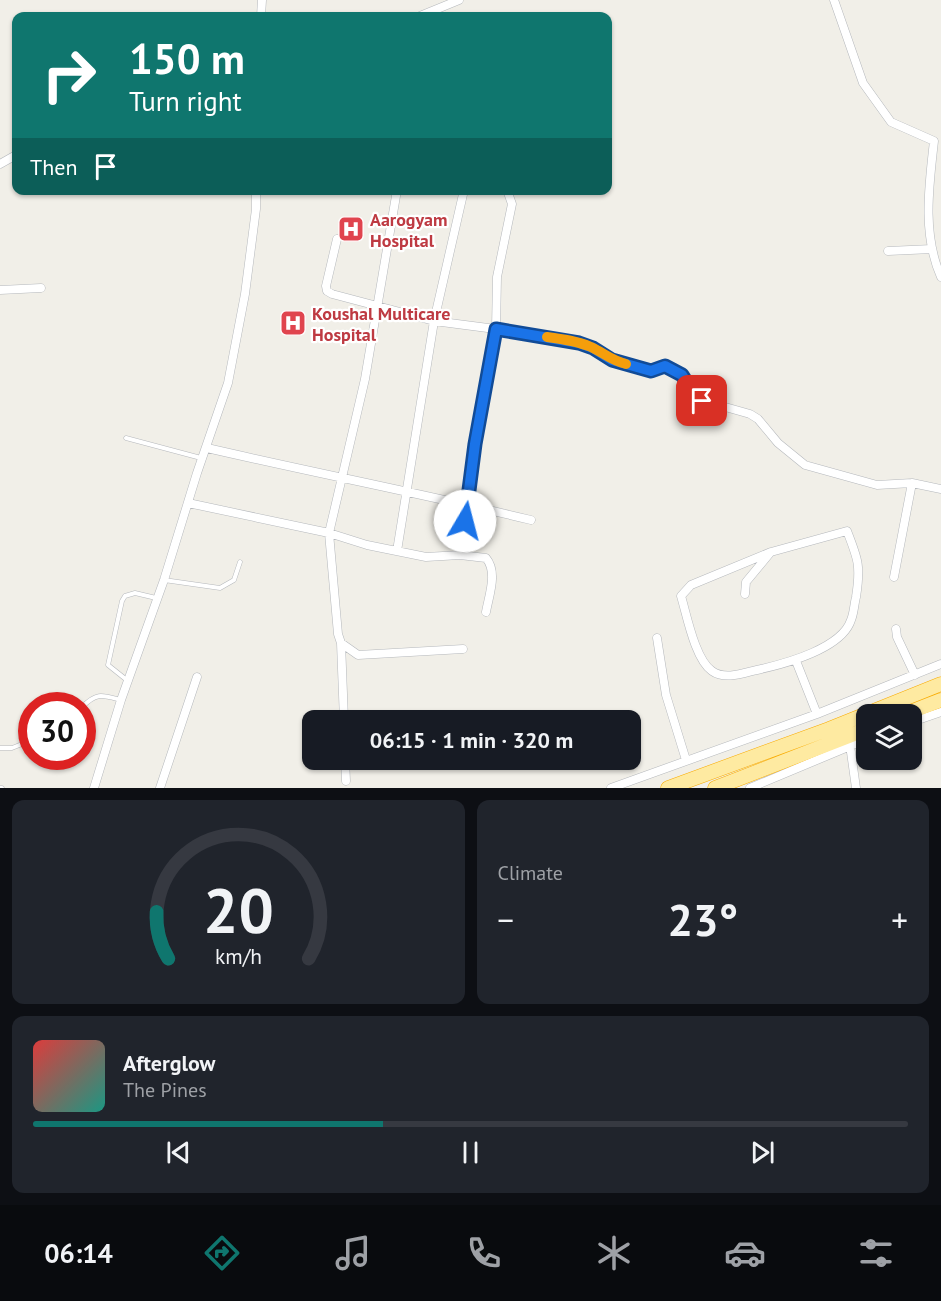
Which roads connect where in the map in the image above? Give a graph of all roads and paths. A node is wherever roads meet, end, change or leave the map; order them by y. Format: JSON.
{"nodes":[{"id":1,"x":459,"y":0,"type":"edge"},
{"id":2,"x":834,"y":0,"type":"edge"},
{"id":3,"x":430,"y":12,"type":"edge"},
{"id":4,"x":256,"y":195,"type":"edge"},
{"id":5,"x":396,"y":195,"type":"edge"},
{"id":6,"x":463,"y":195,"type":"edge"},
{"id":7,"x":509,"y":195,"type":"edge"},
{"id":8,"x":337,"y":239,"type":"dead end"},
{"id":9,"x":932,"y":249,"type":"junction"},
{"id":10,"x":888,"y":251,"type":"dead end"},
{"id":11,"x":941,"y":277,"type":"edge"},
{"id":12,"x":41,"y":288,"type":"dead end"},
{"id":13,"x":0,"y":290,"type":"edge"},
{"id":14,"x":377,"y":308,"type":"junction"},
{"id":15,"x":434,"y":321,"type":"junction"},
{"id":16,"x":496,"y":329,"type":"junction"},
{"id":17,"x":126,"y":438,"type":"dead end"},
{"id":18,"x":207,"y":448,"type":"junction"},
{"id":19,"x":203,"y":458,"type":"junction"},
{"id":20,"x":342,"y":479,"type":"junction"},
{"id":21,"x":912,"y":483,"type":"junction"},
{"id":22,"x":941,"y":489,"type":"edge"},
{"id":23,"x":406,"y":492,"type":"junction"},
{"id":24,"x":188,"y":503,"type":"junction"},
{"id":25,"x":467,"y":504,"type":"junction"},
{"id":26,"x":531,"y":520,"type":"dead end"},
{"id":27,"x":329,"y":533,"type":"junction"},
{"id":28,"x":397,"y":551,"type":"junction"},
{"id":29,"x":771,"y":552,"type":"junction"},
{"id":30,"x":460,"y":555,"type":"junction"},
{"id":31,"x":240,"y":562,"type":"dead end"},
{"id":32,"x":894,"y":577,"type":"dead end"},
{"id":33,"x":164,"y":580,"type":"junction"},
{"id":34,"x":745,"y":594,"type":"dead end"},
{"id":35,"x":157,"y":598,"type":"junction"},
{"id":36,"x":486,"y":612,"type":"dead end"},
{"id":37,"x":896,"y":629,"type":"dead end"},
{"id":38,"x":657,"y":638,"type":"dead end"},
{"id":39,"x":341,"y":643,"type":"junction"},
{"id":40,"x":463,"y":649,"type":"dead end"},
{"id":41,"x":796,"y":661,"type":"junction"},
{"id":42,"x":941,"y":664,"type":"edge"},
{"id":43,"x":915,"y":675,"type":"junction"},
{"id":44,"x":197,"y":677,"type":"dead end"},
{"id":45,"x":128,"y":681,"type":"junction"},
{"id":46,"x":941,"y":684,"type":"edge"},
{"id":47,"x":96,"y":697,"type":"edge"},
{"id":48,"x":121,"y":700,"type":"junction"},
{"id":49,"x":941,"y":700,"type":"edge"},
{"id":50,"x":922,"y":707,"type":"edge"},
{"id":51,"x":344,"y":710,"type":"edge"},
{"id":52,"x":941,"y":711,"type":"edge"},
{"id":53,"x":817,"y":714,"type":"junction"},
{"id":54,"x":922,"y":718,"type":"edge"},
{"id":55,"x":856,"y":733,"type":"edge"},
{"id":56,"x":856,"y":743,"type":"edge"},
{"id":57,"x":850,"y":745,"type":"junction"},
{"id":58,"x":18,"y":746,"type":"edge"},
{"id":59,"x":0,"y":748,"type":"edge"},
{"id":60,"x":686,"y":760,"type":"junction"},
{"id":61,"x":345,"y":770,"type":"edge"},
{"id":62,"x":346,"y":785,"type":"edge"},
{"id":63,"x":94,"y":788,"type":"edge"},
{"id":64,"x":160,"y":788,"type":"edge"},
{"id":65,"x":611,"y":788,"type":"edge"},
{"id":66,"x":668,"y":788,"type":"edge"},
{"id":67,"x":715,"y":788,"type":"edge"},
{"id":68,"x":750,"y":788,"type":"edge"},
{"id":69,"x":856,"y":788,"type":"edge"}],
"edges":[{"from":1,"to":3,"type":"street"},
{"from":2,"to":9,"type":"street"},
{"from":4,"to":18,"type":"street"},
{"from":5,"to":14,"type":"street"},
{"from":6,"to":15,"type":"street"},
{"from":7,"to":16,"type":"street"},
{"from":8,"to":14,"type":"street"},
{"from":9,"to":10,"type":"street"},
{"from":9,"to":11,"type":"street"},
{"from":12,"to":13,"type":"street"},
{"from":14,"to":15,"type":"street"},
{"from":14,"to":20,"type":"street"},
{"from":15,"to":16,"type":"street"},
{"from":15,"to":23,"type":"street"},
{"from":16,"to":21,"type":"street"},
{"from":16,"to":25,"type":"street"},
{"from":17,"to":19,"type":"lane"},
{"from":18,"to":19,"type":"street"},
{"from":18,"to":20,"type":"street"},
{"from":19,"to":24,"type":"street"},
{"from":20,"to":23,"type":"street"},
{"from":20,"to":27,"type":"street"},
{"from":21,"to":22,"type":"street"},
{"from":21,"to":32,"type":"street"},
{"from":23,"to":25,"type":"street"},
{"from":23,"to":28,"type":"street"},
{"from":24,"to":27,"type":"street"},
{"from":24,"to":33,"type":"street"},
{"from":25,"to":26,"type":"street"},
{"from":25,"to":30,"type":"street"},
{"from":27,"to":28,"type":"street"},
{"from":27,"to":39,"type":"street"},
{"from":28,"to":30,"type":"street"},
{"from":29,"to":34,"type":"street"},
{"from":29,"to":41,"type":"street"},
{"from":29,"to":41,"type":"street"},
{"from":30,"to":36,"type":"street"},
{"from":31,"to":33,"type":"lane"},
{"from":33,"to":35,"type":"street"},
{"from":35,"to":45,"type":"street"},
{"from":35,"to":45,"type":"lane"},
{"from":37,"to":43,"type":"street"},
{"from":38,"to":60,"type":"street"},
{"from":39,"to":40,"type":"street"},
{"from":39,"to":51,"type":"street"},
{"from":41,"to":53,"type":"street"},
{"from":42,"to":43,"type":"street"},
{"from":43,"to":53,"type":"street"},
{"from":44,"to":64,"type":"street"},
{"from":45,"to":48,"type":"street"},
{"from":46,"to":66,"type":"highway"},
{"from":47,"to":48,"type":"lane"},
{"from":48,"to":63,"type":"street"},
{"from":49,"to":50,"type":"highway"},
{"from":52,"to":54,"type":"street"},
{"from":53,"to":60,"type":"street"},
{"from":55,"to":67,"type":"highway"},
{"from":56,"to":57,"type":"street"},
{"from":57,"to":68,"type":"street"},
{"from":57,"to":69,"type":"street"},
{"from":58,"to":59,"type":"lane"},
{"from":60,"to":65,"type":"street"},
{"from":61,"to":62,"type":"street"}]}
